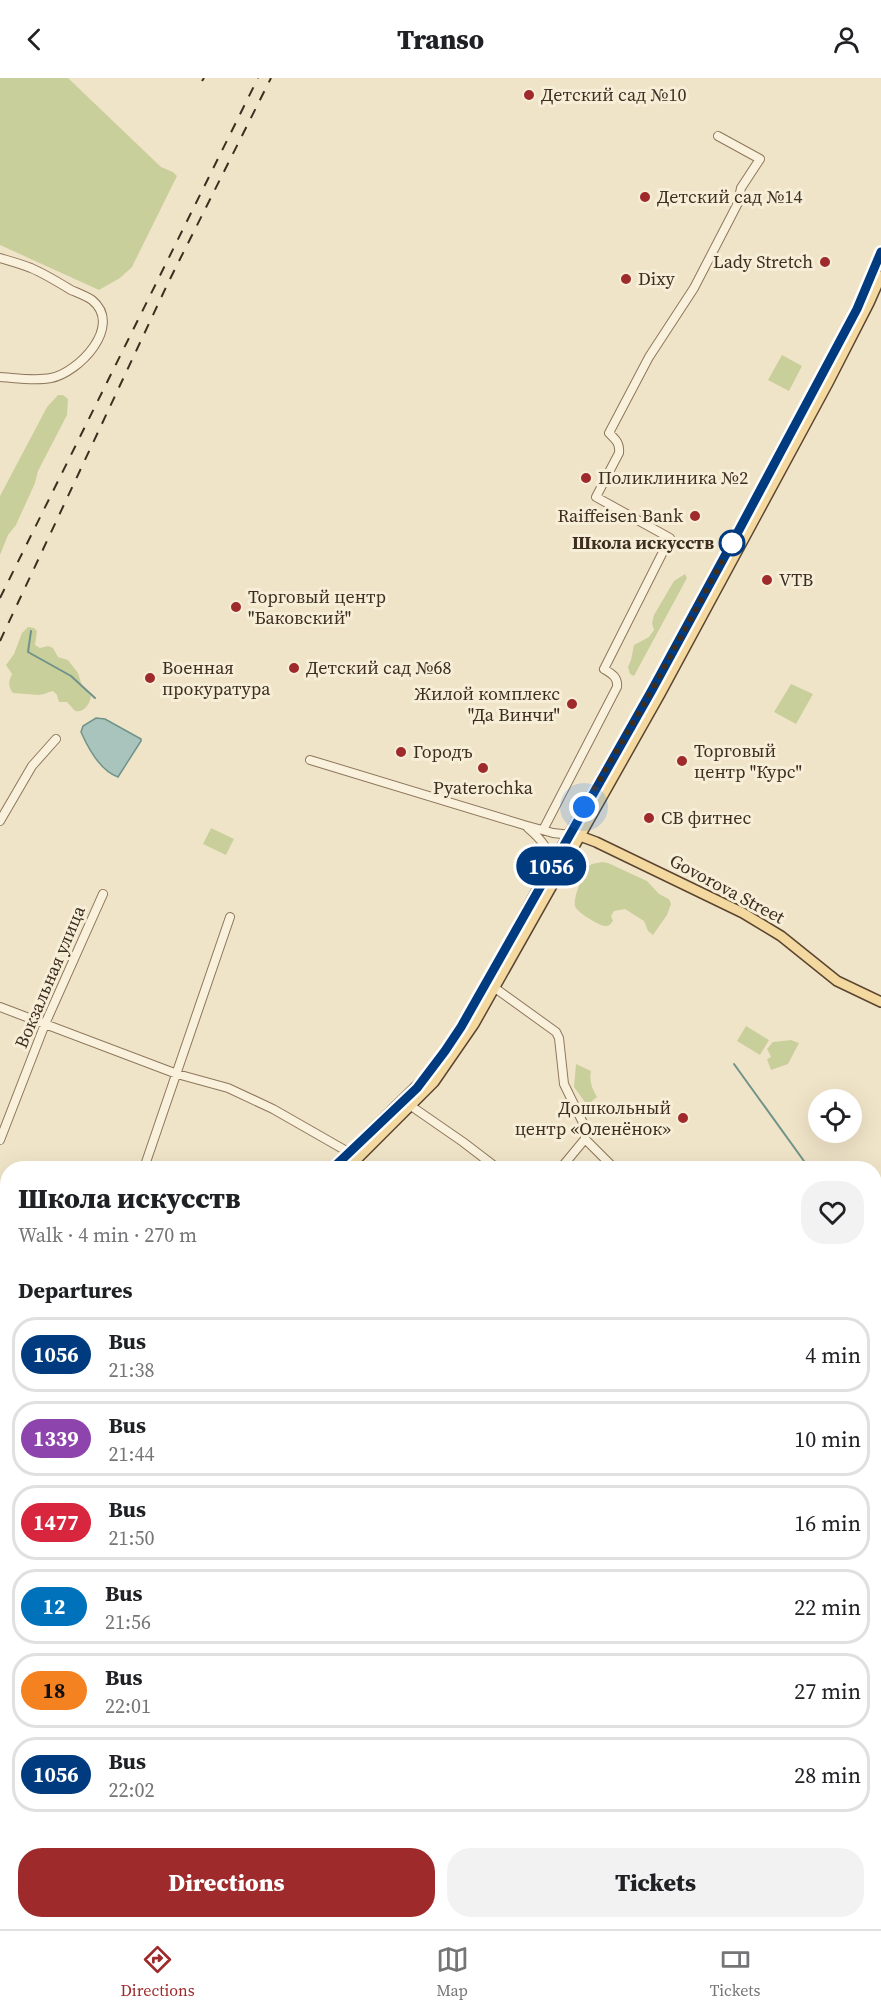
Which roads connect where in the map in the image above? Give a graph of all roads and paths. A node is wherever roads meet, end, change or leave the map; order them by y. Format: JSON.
{"nodes":[{"id":1,"x":718,"y":136,"type":"dead end"},
{"id":2,"x":881,"y":252,"type":"edge"},
{"id":3,"x":0,"y":258,"type":"edge"},
{"id":4,"x":881,"y":276,"type":"edge"},
{"id":5,"x":0,"y":377,"type":"edge"},
{"id":6,"x":57,"y":739,"type":"dead end"},
{"id":7,"x":310,"y":760,"type":"dead end"},
{"id":8,"x":0,"y":821,"type":"edge"},
{"id":9,"x":524,"y":825,"type":"junction"},
{"id":10,"x":543,"y":830,"type":"junction"},
{"id":11,"x":569,"y":834,"type":"junction"},
{"id":12,"x":580,"y":836,"type":"junction"},
{"id":13,"x":550,"y":868,"type":"junction"},
{"id":14,"x":103,"y":894,"type":"dead end"},
{"id":15,"x":230,"y":917,"type":"dead end"},
{"id":16,"x":495,"y":988,"type":"junction"},
{"id":17,"x":881,"y":1002,"type":"edge"},
{"id":18,"x":0,"y":1007,"type":"edge"},
{"id":19,"x":45,"y":1024,"type":"junction"},
{"id":20,"x":177,"y":1074,"type":"junction"},
{"id":21,"x":411,"y":1106,"type":"junction"},
{"id":22,"x":585,"y":1139,"type":"junction"},
{"id":23,"x":0,"y":1140,"type":"edge"},
{"id":24,"x":350,"y":1153,"type":"junction"},
{"id":25,"x":146,"y":1161,"type":"edge"},
{"id":26,"x":341,"y":1161,"type":"edge"},
{"id":27,"x":355,"y":1161,"type":"edge"},
{"id":28,"x":488,"y":1161,"type":"edge"},
{"id":29,"x":567,"y":1161,"type":"edge"},
{"id":30,"x":607,"y":1161,"type":"edge"}],
"edges":[{"from":1,"to":10,"type":"street"},
{"from":2,"to":11,"type":"main road"},
{"from":3,"to":5,"type":"street"},
{"from":4,"to":12,"type":"main road"},
{"from":6,"to":8,"type":"street"},
{"from":7,"to":9,"type":"street"},
{"from":9,"to":10,"type":"street"},
{"from":9,"to":13,"type":"street"},
{"from":10,"to":11,"type":"street"},
{"from":11,"to":12,"type":"street"},
{"from":11,"to":13,"type":"main road"},
{"from":12,"to":16,"type":"main road"},
{"from":12,"to":17,"type":"main road","name":"Govorova Street"},
{"from":13,"to":24,"type":"main road"},
{"from":14,"to":19,"type":"street","name":"Вокзальная улица"},
{"from":15,"to":20,"type":"street"},
{"from":16,"to":21,"type":"main road"},
{"from":16,"to":22,"type":"street"},
{"from":18,"to":19,"type":"street"},
{"from":19,"to":20,"type":"street"},
{"from":19,"to":23,"type":"street","name":"Вокзальная улица"},
{"from":20,"to":24,"type":"street"},
{"from":20,"to":25,"type":"street"},
{"from":21,"to":27,"type":"main road"},
{"from":21,"to":28,"type":"street"},
{"from":22,"to":29,"type":"street"},
{"from":22,"to":30,"type":"street"},
{"from":24,"to":26,"type":"main road"}]}
